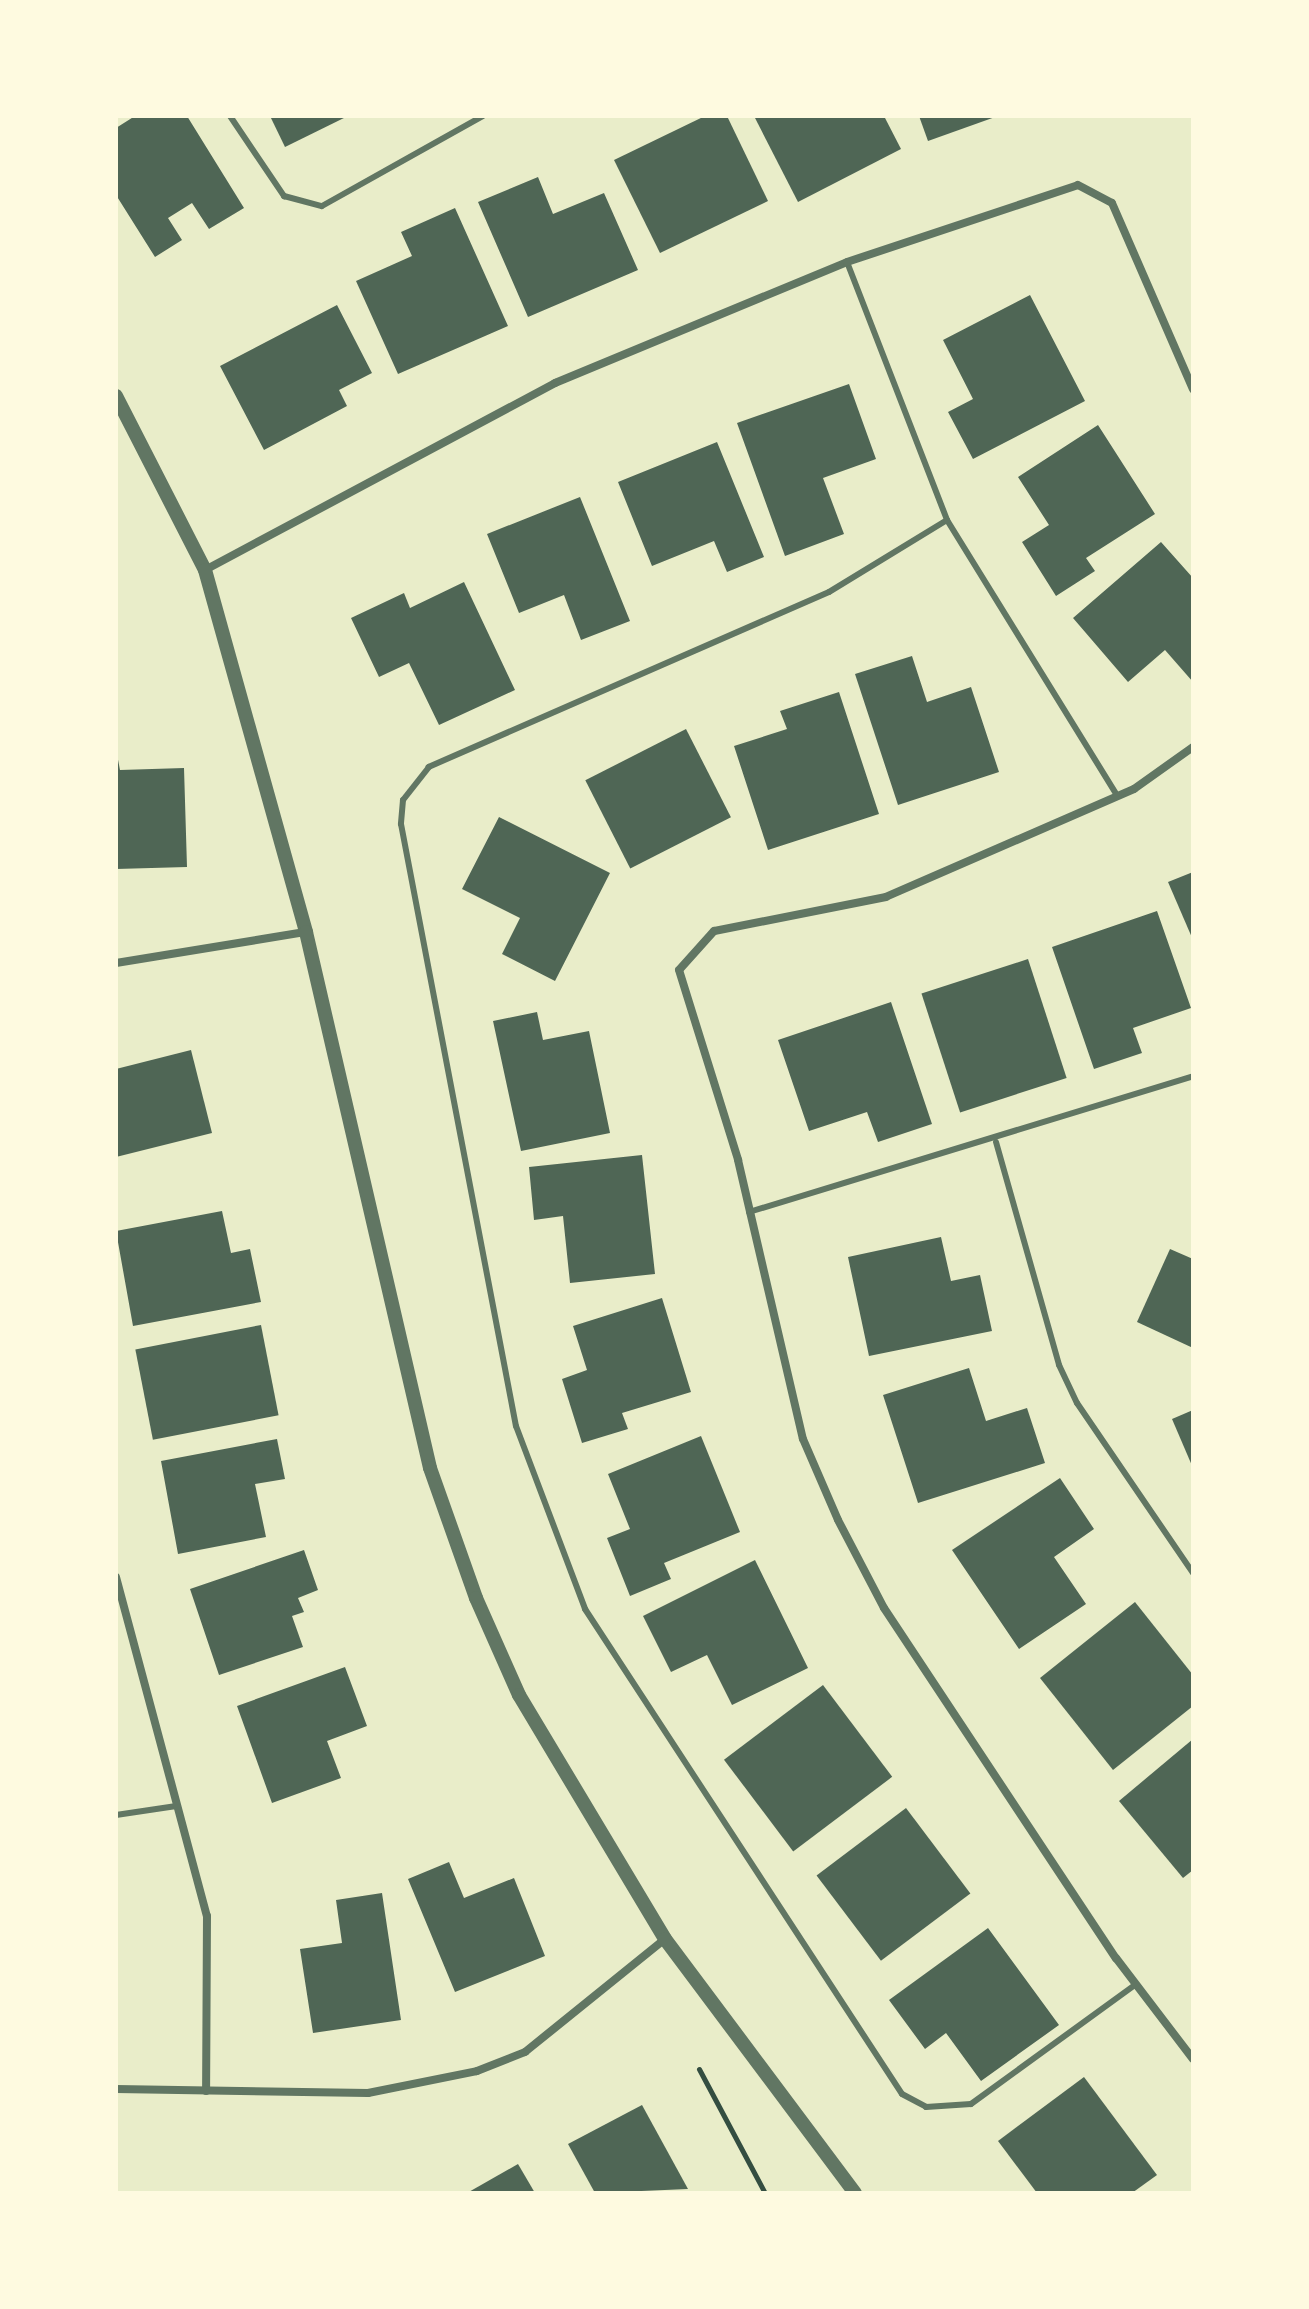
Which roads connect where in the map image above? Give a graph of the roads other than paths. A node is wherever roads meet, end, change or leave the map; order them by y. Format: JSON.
{"nodes":[{"id":1,"x":230,"y":116,"type":"edge"},
{"id":2,"x":483,"y":116,"type":"edge"},
{"id":3,"x":847,"y":262,"type":"junction"},
{"id":4,"x":1193,"y":389,"type":"edge"},
{"id":5,"x":116,"y":396,"type":"edge"},
{"id":6,"x":947,"y":520,"type":"junction"},
{"id":7,"x":205,"y":570,"type":"junction"},
{"id":8,"x":1193,"y":747,"type":"edge"},
{"id":9,"x":1117,"y":795,"type":"junction"},
{"id":10,"x":306,"y":932,"type":"junction"},
{"id":11,"x":116,"y":963,"type":"edge"},
{"id":12,"x":1193,"y":1076,"type":"edge"},
{"id":13,"x":996,"y":1142,"type":"junction"},
{"id":14,"x":749,"y":1212,"type":"junction"},
{"id":15,"x":1193,"y":1573,"type":"edge"},
{"id":16,"x":116,"y":1577,"type":"edge"},
{"id":17,"x":176,"y":1806,"type":"junction"},
{"id":18,"x":116,"y":1815,"type":"edge"},
{"id":19,"x":665,"y":1939,"type":"junction"},
{"id":20,"x":1136,"y":1984,"type":"junction"},
{"id":21,"x":1193,"y":2059,"type":"edge"},
{"id":22,"x":116,"y":2089,"type":"edge"},
{"id":23,"x":206,"y":2091,"type":"junction"},
{"id":24,"x":855,"y":2193,"type":"edge"}],
"edges":[{"from":1,"to":2,"type":"lane"},
{"from":3,"to":4,"type":"street"},
{"from":3,"to":6,"type":"lane"},
{"from":3,"to":7,"type":"street"},
{"from":5,"to":7,"type":"street"},
{"from":6,"to":9,"type":"lane"},
{"from":6,"to":20,"type":"lane"},
{"from":7,"to":10,"type":"street"},
{"from":8,"to":9,"type":"street"},
{"from":9,"to":14,"type":"street"},
{"from":10,"to":11,"type":"street"},
{"from":10,"to":19,"type":"street"},
{"from":12,"to":13,"type":"lane"},
{"from":13,"to":14,"type":"lane"},
{"from":13,"to":15,"type":"lane"},
{"from":14,"to":20,"type":"street"},
{"from":16,"to":17,"type":"street"},
{"from":17,"to":18,"type":"lane"},
{"from":17,"to":23,"type":"street"},
{"from":19,"to":23,"type":"street"},
{"from":19,"to":24,"type":"street"},
{"from":20,"to":21,"type":"street"},
{"from":22,"to":23,"type":"street"}]}
